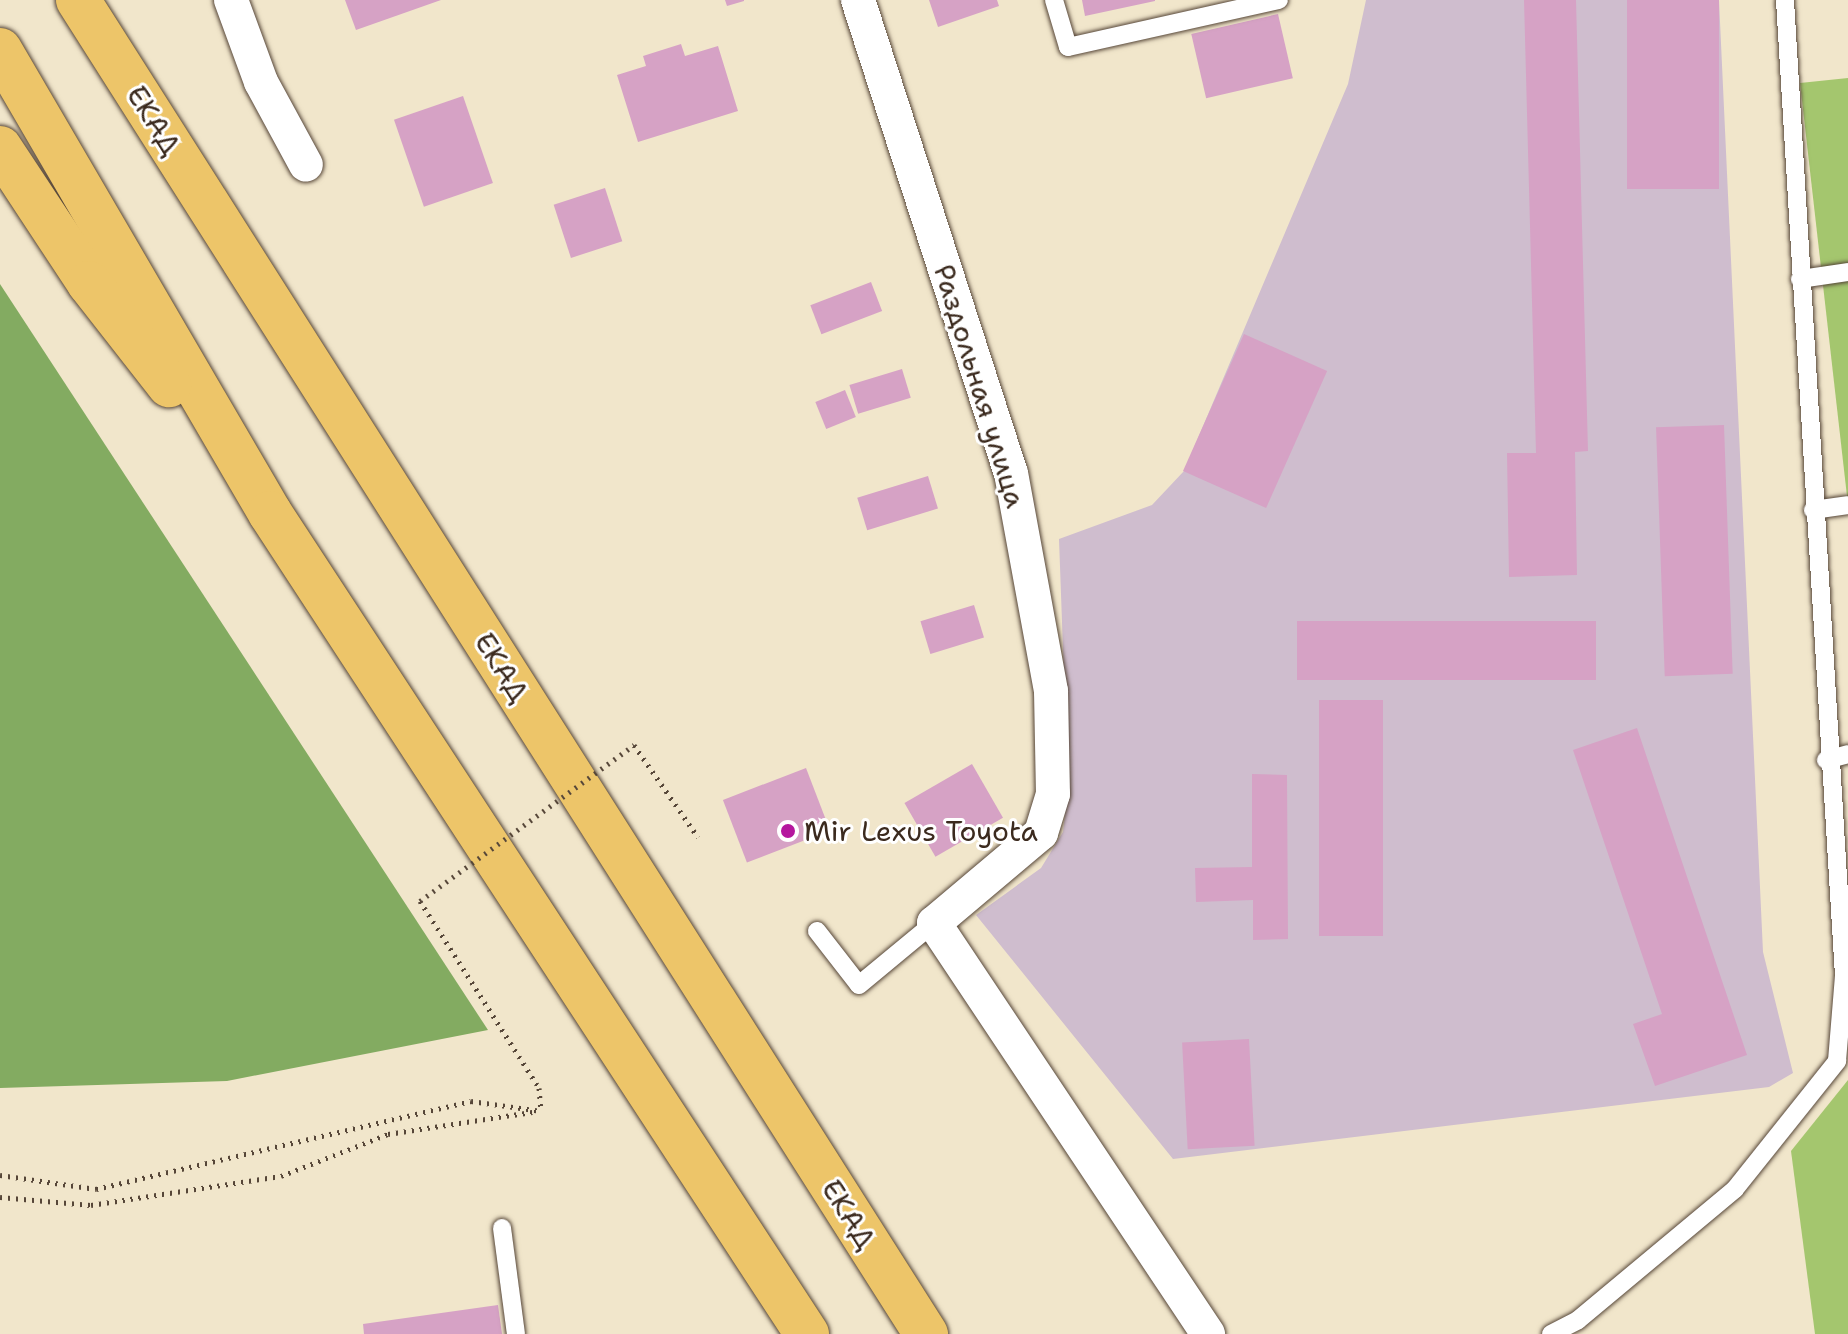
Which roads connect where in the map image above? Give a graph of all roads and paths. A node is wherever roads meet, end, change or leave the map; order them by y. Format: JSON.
{"nodes":[{"id":1,"x":78,"y":0,"type":"edge"},
{"id":2,"x":231,"y":0,"type":"edge"},
{"id":3,"x":858,"y":0,"type":"edge"},
{"id":4,"x":1054,"y":0,"type":"edge"},
{"id":5,"x":1279,"y":0,"type":"edge"},
{"id":6,"x":1785,"y":0,"type":"edge"},
{"id":7,"x":0,"y":50,"type":"edge"},
{"id":8,"x":0,"y":148,"type":"edge"},
{"id":9,"x":306,"y":165,"type":"dead end"},
{"id":10,"x":1848,"y":272,"type":"edge"},
{"id":11,"x":1800,"y":279,"type":"junction"},
{"id":12,"x":1848,"y":505,"type":"edge"},
{"id":13,"x":1813,"y":510,"type":"junction"},
{"id":14,"x":270,"y":513,"type":"junction"},
{"id":15,"x":1848,"y":754,"type":"edge"},
{"id":16,"x":1826,"y":760,"type":"junction"},
{"id":17,"x":698,"y":837,"type":"dead end"},
{"id":18,"x":934,"y":923,"type":"junction"},
{"id":19,"x":817,"y":931,"type":"dead end"},
{"id":20,"x":1846,"y":975,"type":"edge"},
{"id":21,"x":541,"y":1111,"type":"junction"},
{"id":22,"x":0,"y":1175,"type":"edge"},
{"id":23,"x":0,"y":1197,"type":"edge"},
{"id":24,"x":502,"y":1228,"type":"dead end"},
{"id":25,"x":516,"y":1334,"type":"edge"},
{"id":26,"x":807,"y":1334,"type":"edge"},
{"id":27,"x":926,"y":1334,"type":"edge"},
{"id":28,"x":1208,"y":1334,"type":"edge"},
{"id":29,"x":1551,"y":1334,"type":"edge"}],
"edges":[{"from":1,"to":27,"type":"highway","name":"ЕКАД"},
{"from":2,"to":9,"type":"street"},
{"from":3,"to":18,"type":"street","name":"Раздольная улица"},
{"from":4,"to":5,"type":"lane"},
{"from":6,"to":11,"type":"lane"},
{"from":7,"to":14,"type":"highway"},
{"from":8,"to":14,"type":"highway"},
{"from":10,"to":11,"type":"lane"},
{"from":11,"to":13,"type":"lane"},
{"from":12,"to":13,"type":"lane"},
{"from":13,"to":16,"type":"lane"},
{"from":14,"to":26,"type":"highway"},
{"from":15,"to":16,"type":"lane"},
{"from":16,"to":20,"type":"lane"},
{"from":17,"to":21,"type":"path","bridge":true},
{"from":18,"to":19,"type":"lane"},
{"from":18,"to":28,"type":"street"},
{"from":20,"to":29,"type":"lane"},
{"from":21,"to":22,"type":"path"},
{"from":21,"to":23,"type":"path"},
{"from":24,"to":25,"type":"lane"}]}
